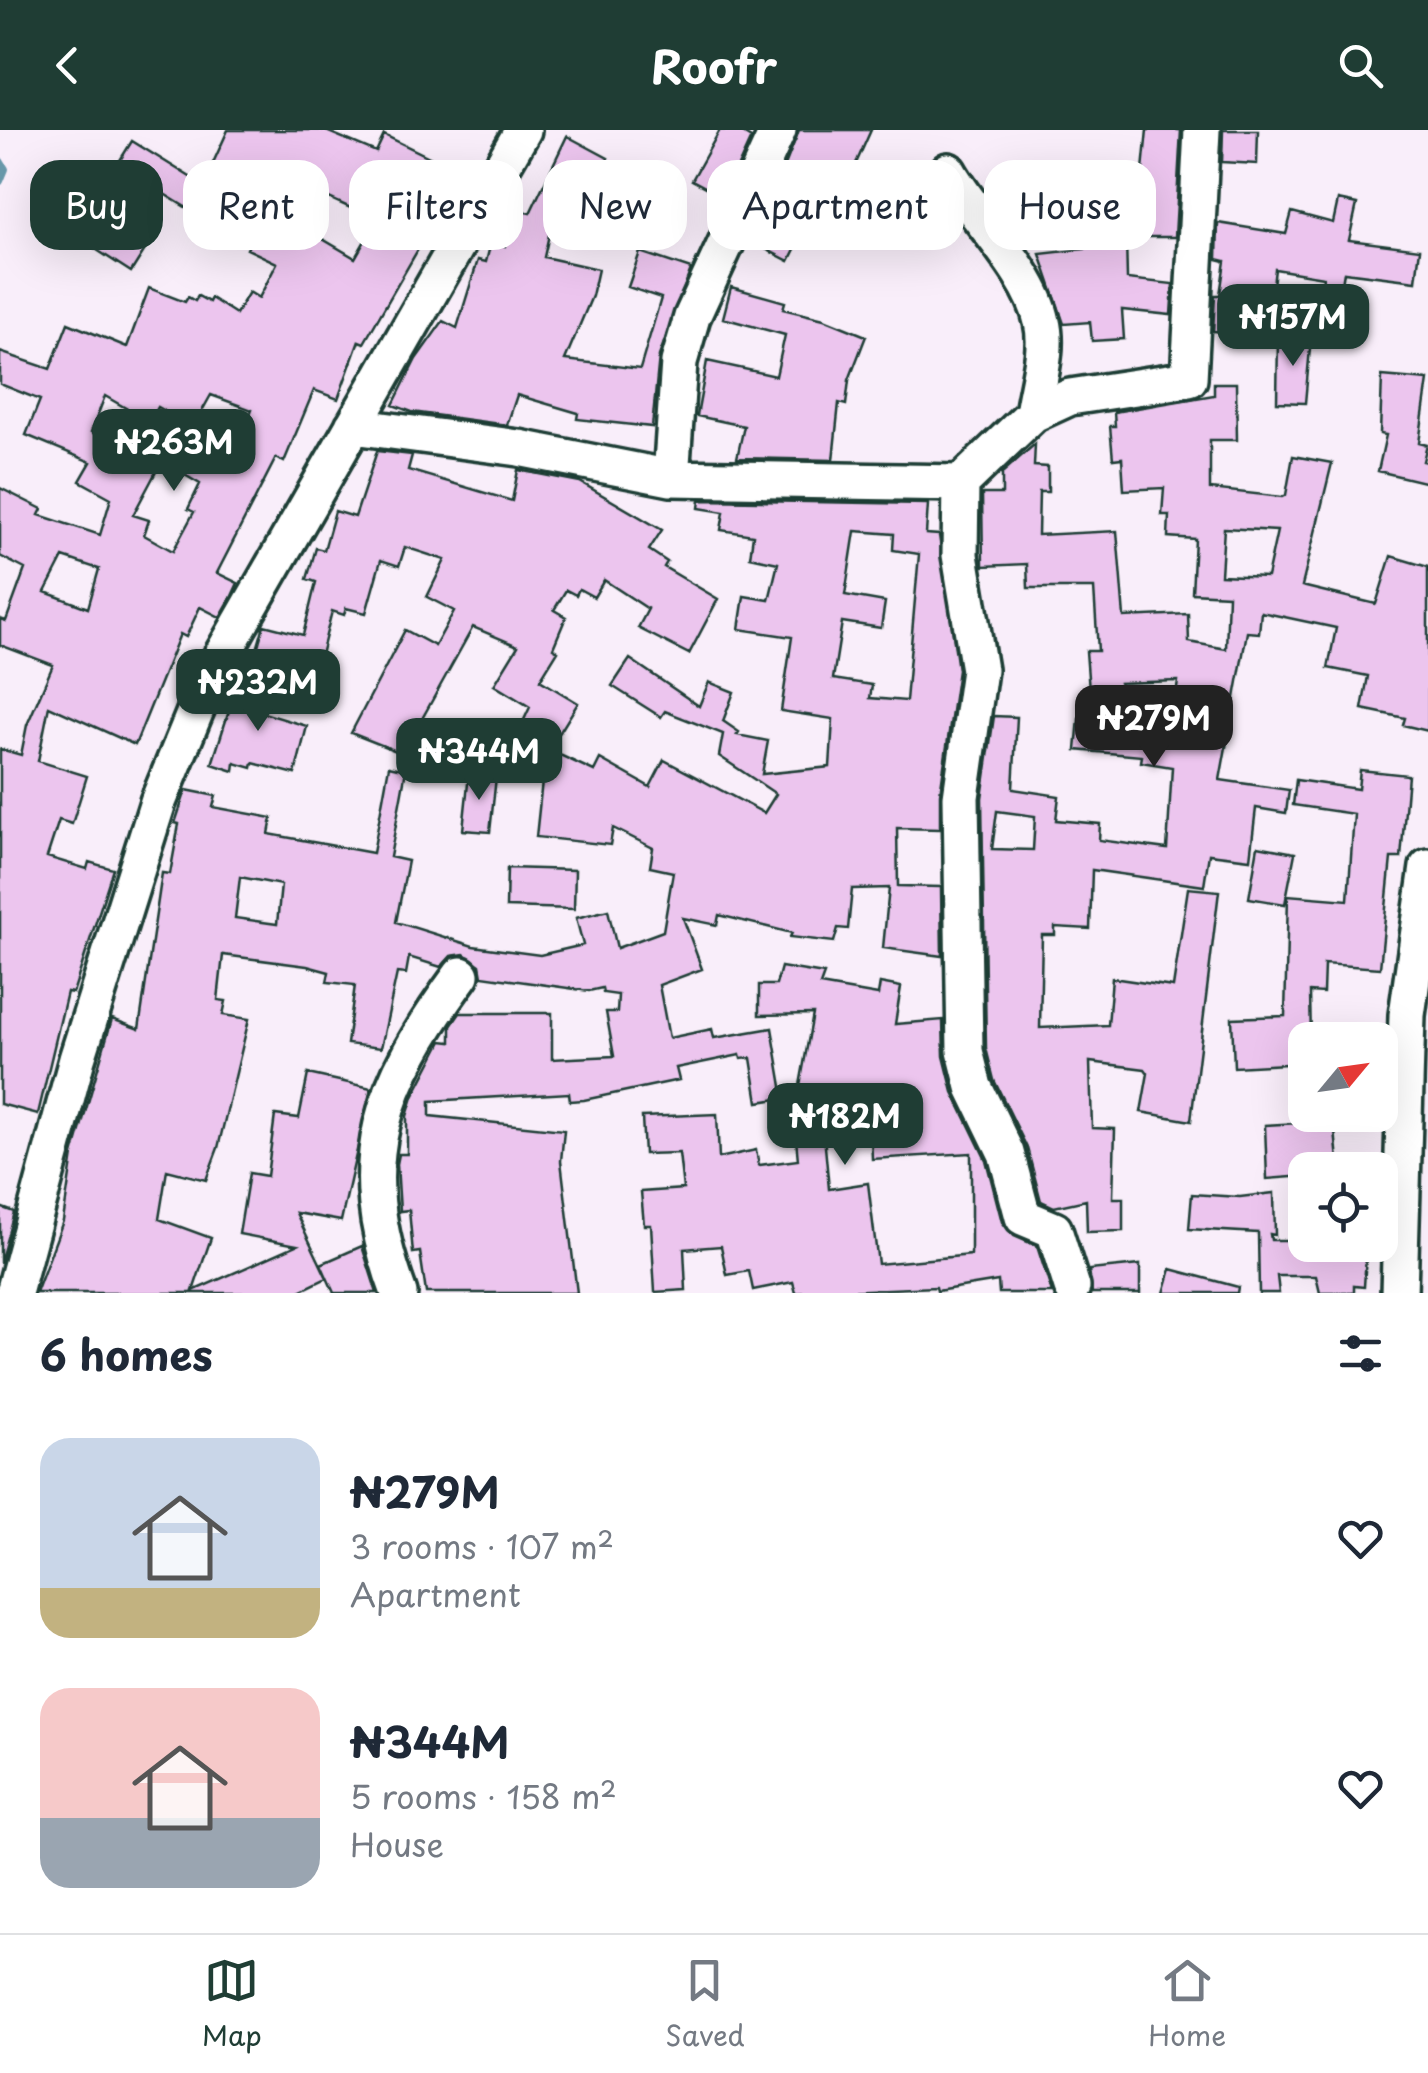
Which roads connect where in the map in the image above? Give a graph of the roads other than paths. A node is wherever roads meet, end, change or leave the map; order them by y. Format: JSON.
{"nodes":[{"id":1,"x":523,"y":130,"type":"edge"},
{"id":2,"x":778,"y":130,"type":"edge"},
{"id":3,"x":1202,"y":130,"type":"edge"},
{"id":4,"x":964,"y":200,"type":"edge"},
{"id":5,"x":1032,"y":414,"type":"junction"},
{"id":6,"x":353,"y":426,"type":"junction"},
{"id":7,"x":671,"y":478,"type":"junction"},
{"id":8,"x":962,"y":483,"type":"junction"},
{"id":9,"x":1428,"y":867,"type":"edge"},
{"id":10,"x":461,"y":975,"type":"dead end"},
{"id":11,"x":1072,"y":1286,"type":"dead end"},
{"id":12,"x":14,"y":1293,"type":"edge"},
{"id":13,"x":399,"y":1293,"type":"edge"},
{"id":14,"x":1399,"y":1293,"type":"edge"}],
"edges":[{"from":1,"to":6,"type":"street"},
{"from":2,"to":7,"type":"street"},
{"from":3,"to":5,"type":"street"},
{"from":4,"to":5,"type":"street"},
{"from":5,"to":8,"type":"street"},
{"from":6,"to":7,"type":"street"},
{"from":6,"to":12,"type":"street"},
{"from":7,"to":8,"type":"street"},
{"from":8,"to":11,"type":"street"},
{"from":9,"to":14,"type":"street"},
{"from":10,"to":13,"type":"street"}]}
